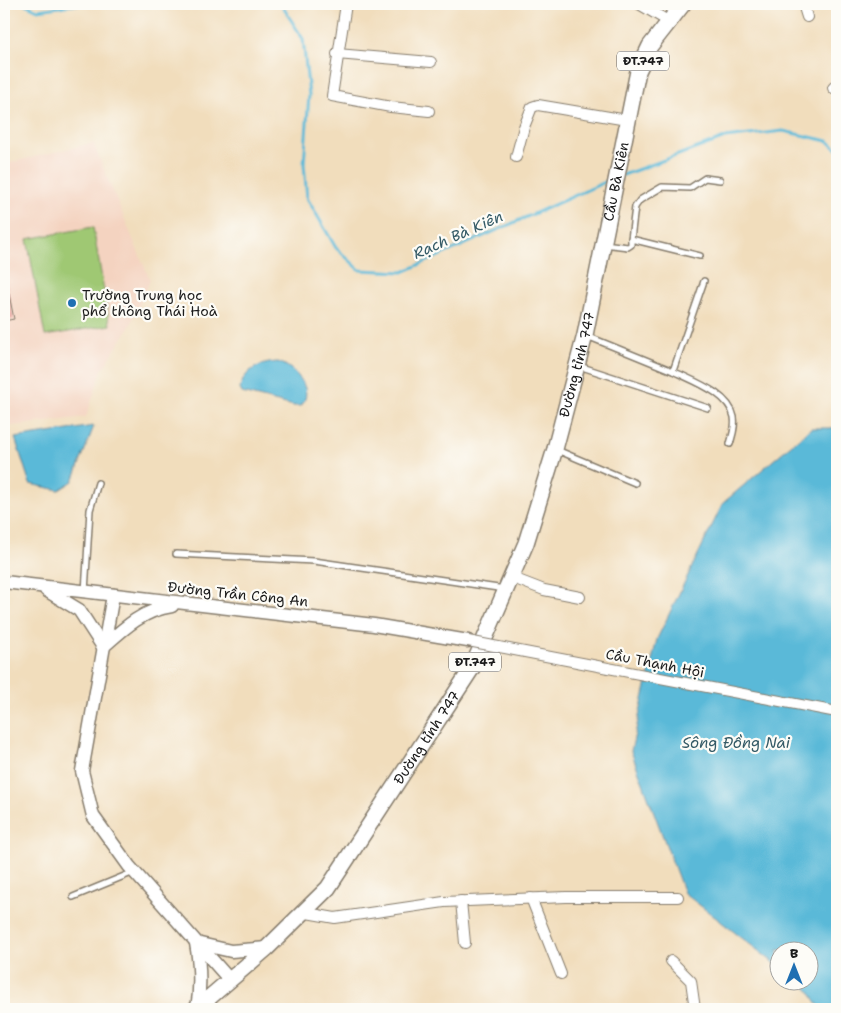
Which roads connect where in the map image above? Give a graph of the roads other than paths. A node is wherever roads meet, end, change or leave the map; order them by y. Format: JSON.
{"nodes":[{"id":1,"x":346,"y":4,"type":"edge"},
{"id":2,"x":639,"y":4,"type":"edge"},
{"id":3,"x":683,"y":4,"type":"edge"},
{"id":4,"x":803,"y":4,"type":"edge"},
{"id":5,"x":808,"y":17,"type":"dead end"},
{"id":6,"x":668,"y":21,"type":"junction"},
{"id":7,"x":337,"y":54,"type":"junction"},
{"id":8,"x":431,"y":62,"type":"dead end"},
{"id":9,"x":429,"y":110,"type":"dead end"},
{"id":10,"x":626,"y":124,"type":"junction"},
{"id":11,"x":516,"y":157,"type":"dead end"},
{"id":12,"x":720,"y":180,"type":"dead end"},
{"id":13,"x":605,"y":239,"type":"junction"},
{"id":14,"x":631,"y":239,"type":"junction"},
{"id":15,"x":700,"y":256,"type":"dead end"},
{"id":16,"x":704,"y":281,"type":"dead end"},
{"id":17,"x":585,"y":335,"type":"junction"},
{"id":18,"x":576,"y":365,"type":"junction"},
{"id":19,"x":673,"y":371,"type":"junction"},
{"id":20,"x":708,"y":408,"type":"dead end"},
{"id":21,"x":730,"y":444,"type":"dead end"},
{"id":22,"x":555,"y":449,"type":"junction"},
{"id":23,"x":98,"y":483,"type":"dead end"},
{"id":24,"x":635,"y":483,"type":"dead end"},
{"id":25,"x":176,"y":554,"type":"dead end"},
{"id":26,"x":4,"y":582,"type":"edge"},
{"id":27,"x":510,"y":583,"type":"junction"},
{"id":28,"x":42,"y":587,"type":"junction"},
{"id":29,"x":85,"y":592,"type":"junction"},
{"id":30,"x":113,"y":595,"type":"junction"},
{"id":31,"x":580,"y":597,"type":"dead end"},
{"id":32,"x":186,"y":604,"type":"junction"},
{"id":33,"x":468,"y":641,"type":"joint"},
{"id":34,"x":103,"y":647,"type":"junction"},
{"id":35,"x":837,"y":712,"type":"edge"},
{"id":36,"x":134,"y":872,"type":"junction"},
{"id":37,"x":678,"y":897,"type":"dead end"},
{"id":38,"x":73,"y":898,"type":"dead end"},
{"id":39,"x":531,"y":898,"type":"junction"},
{"id":40,"x":461,"y":901,"type":"junction"},
{"id":41,"x":301,"y":912,"type":"junction"},
{"id":42,"x":196,"y":943,"type":"junction"},
{"id":43,"x":465,"y":943,"type":"dead end"},
{"id":44,"x":267,"y":948,"type":"junction"},
{"id":45,"x":671,"y":961,"type":"dead end"},
{"id":46,"x":561,"y":974,"type":"dead end"},
{"id":47,"x":229,"y":980,"type":"junction"},
{"id":48,"x":196,"y":1009,"type":"edge"},
{"id":49,"x":695,"y":1009,"type":"edge"}],
"edges":[{"from":1,"to":7,"type":"street"},
{"from":2,"to":6,"type":"street"},
{"from":3,"to":6,"type":"main road","number":"ĐT.747"},
{"from":4,"to":5,"type":"street"},
{"from":6,"to":10,"type":"main road","number":"ĐT.747"},
{"from":7,"to":8,"type":"street"},
{"from":7,"to":9,"type":"street"},
{"from":10,"to":11,"type":"street"},
{"from":10,"to":13,"type":"main road","name":"Cầu Bà Kiên","number":"ĐT.747"},
{"from":12,"to":14,"type":"lane"},
{"from":13,"to":14,"type":"lane"},
{"from":13,"to":17,"type":"main road","name":"Đường tỉnh 747","number":"ĐT.747"},
{"from":14,"to":15,"type":"lane"},
{"from":16,"to":19,"type":"lane"},
{"from":17,"to":18,"type":"main road","name":"Đường tỉnh 747","number":"ĐT.747"},
{"from":17,"to":19,"type":"lane"},
{"from":18,"to":20,"type":"lane"},
{"from":18,"to":22,"type":"main road","name":"Đường tỉnh 747","number":"ĐT.747"},
{"from":19,"to":21,"type":"lane"},
{"from":22,"to":24,"type":"lane"},
{"from":22,"to":27,"type":"main road","name":"Đường tỉnh 747","number":"ĐT.747"},
{"from":23,"to":29,"type":"lane"},
{"from":25,"to":27,"type":"lane"},
{"from":26,"to":28,"type":"street","name":"Đường Trần Công An"},
{"from":27,"to":31,"type":"street"},
{"from":27,"to":41,"type":"main road","name":"Đường tỉnh 747","number":"ĐT.747"},
{"from":28,"to":29,"type":"street","name":"Đường Trần Công An"},
{"from":28,"to":34,"type":"street"},
{"from":29,"to":30,"type":"street","name":"Đường Trần Công An"},
{"from":30,"to":32,"type":"street","name":"Đường Trần Công An"},
{"from":30,"to":34,"type":"street"},
{"from":32,"to":33,"type":"street","name":"Đường Trần Công An"},
{"from":32,"to":34,"type":"street"},
{"from":33,"to":35,"type":"street","name":"Cầu Thạnh Hội","bridge":true},
{"from":34,"to":36,"type":"street"},
{"from":36,"to":38,"type":"lane"},
{"from":36,"to":42,"type":"street"},
{"from":37,"to":39,"type":"street"},
{"from":39,"to":40,"type":"street"},
{"from":39,"to":46,"type":"street"},
{"from":40,"to":41,"type":"street"},
{"from":40,"to":43,"type":"street"},
{"from":41,"to":44,"type":"main road","name":"Đường tỉnh 747","number":"ĐT.747"},
{"from":42,"to":44,"type":"street"},
{"from":42,"to":47,"type":"street"},
{"from":42,"to":48,"type":"street"},
{"from":44,"to":47,"type":"main road","name":"Đường tỉnh 747","number":"ĐT.747"},
{"from":45,"to":49,"type":"street"},
{"from":47,"to":48,"type":"main road","name":"Đường tỉnh 747","number":"ĐT.747"}]}
